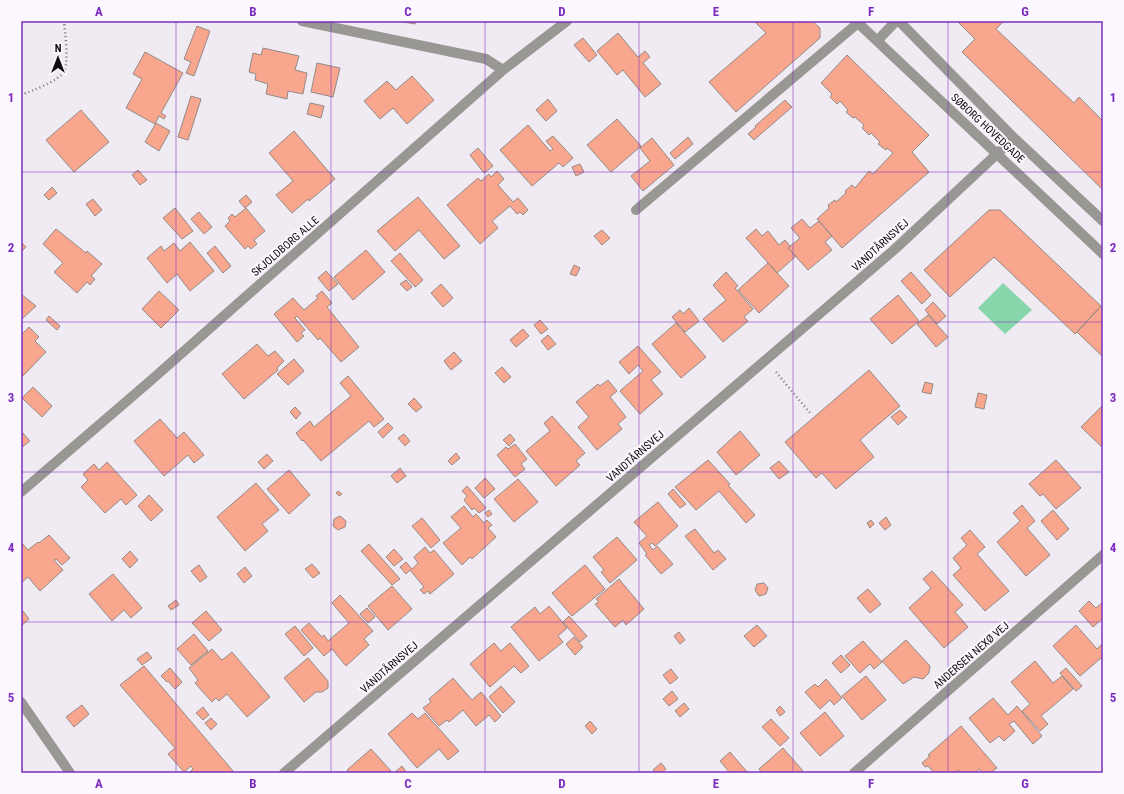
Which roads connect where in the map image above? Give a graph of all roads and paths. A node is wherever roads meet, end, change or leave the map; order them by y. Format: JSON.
{"nodes":[{"id":1,"x":64,"y":21,"type":"edge"},
{"id":2,"x":302,"y":21,"type":"edge"},
{"id":3,"x":567,"y":21,"type":"edge"},
{"id":4,"x":897,"y":21,"type":"edge"},
{"id":5,"x":857,"y":22,"type":"edge"},
{"id":6,"x":878,"y":40,"type":"junction"},
{"id":7,"x":503,"y":70,"type":"junction"},
{"id":8,"x":21,"y":95,"type":"edge"},
{"id":9,"x":1014,"y":138,"type":"junction"},
{"id":10,"x":998,"y":154,"type":"junction"},
{"id":11,"x":636,"y":210,"type":"dead end"},
{"id":12,"x":1103,"y":221,"type":"edge"},
{"id":13,"x":1103,"y":254,"type":"edge"},
{"id":14,"x":765,"y":360,"type":"junction"},
{"id":15,"x":810,"y":413,"type":"dead end"},
{"id":16,"x":21,"y":492,"type":"edge"},
{"id":17,"x":1103,"y":555,"type":"edge"},
{"id":18,"x":21,"y":702,"type":"edge"},
{"id":19,"x":70,"y":773,"type":"edge"},
{"id":20,"x":284,"y":773,"type":"edge"},
{"id":21,"x":854,"y":773,"type":"edge"}],
"edges":[{"from":1,"to":8,"type":"path"},
{"from":2,"to":7,"type":"street"},
{"from":3,"to":7,"type":"street","name":"SKJOLDBORG ALLE"},
{"from":4,"to":6,"type":"street"},
{"from":4,"to":9,"type":"street","name":"SØBORG HOVEDGADE"},
{"from":5,"to":6,"type":"street","name":"SØBORG HOVEDGADE"},
{"from":5,"to":11,"type":"street"},
{"from":6,"to":10,"type":"street","name":"SØBORG HOVEDGADE"},
{"from":7,"to":16,"type":"street","name":"SKJOLDBORG ALLE"},
{"from":9,"to":10,"type":"street","name":"VANDTÅRNSVEJ"},
{"from":9,"to":12,"type":"street","name":"SØBORG HOVEDGADE"},
{"from":10,"to":13,"type":"street","name":"SØBORG HOVEDGADE"},
{"from":10,"to":14,"type":"street","name":"VANDTÅRNSVEJ"},
{"from":14,"to":15,"type":"path"},
{"from":14,"to":20,"type":"street","name":"VANDTÅRNSVEJ"},
{"from":17,"to":21,"type":"street","name":"ANDERSEN NEXØ VEJ"},
{"from":18,"to":19,"type":"street"}]}
